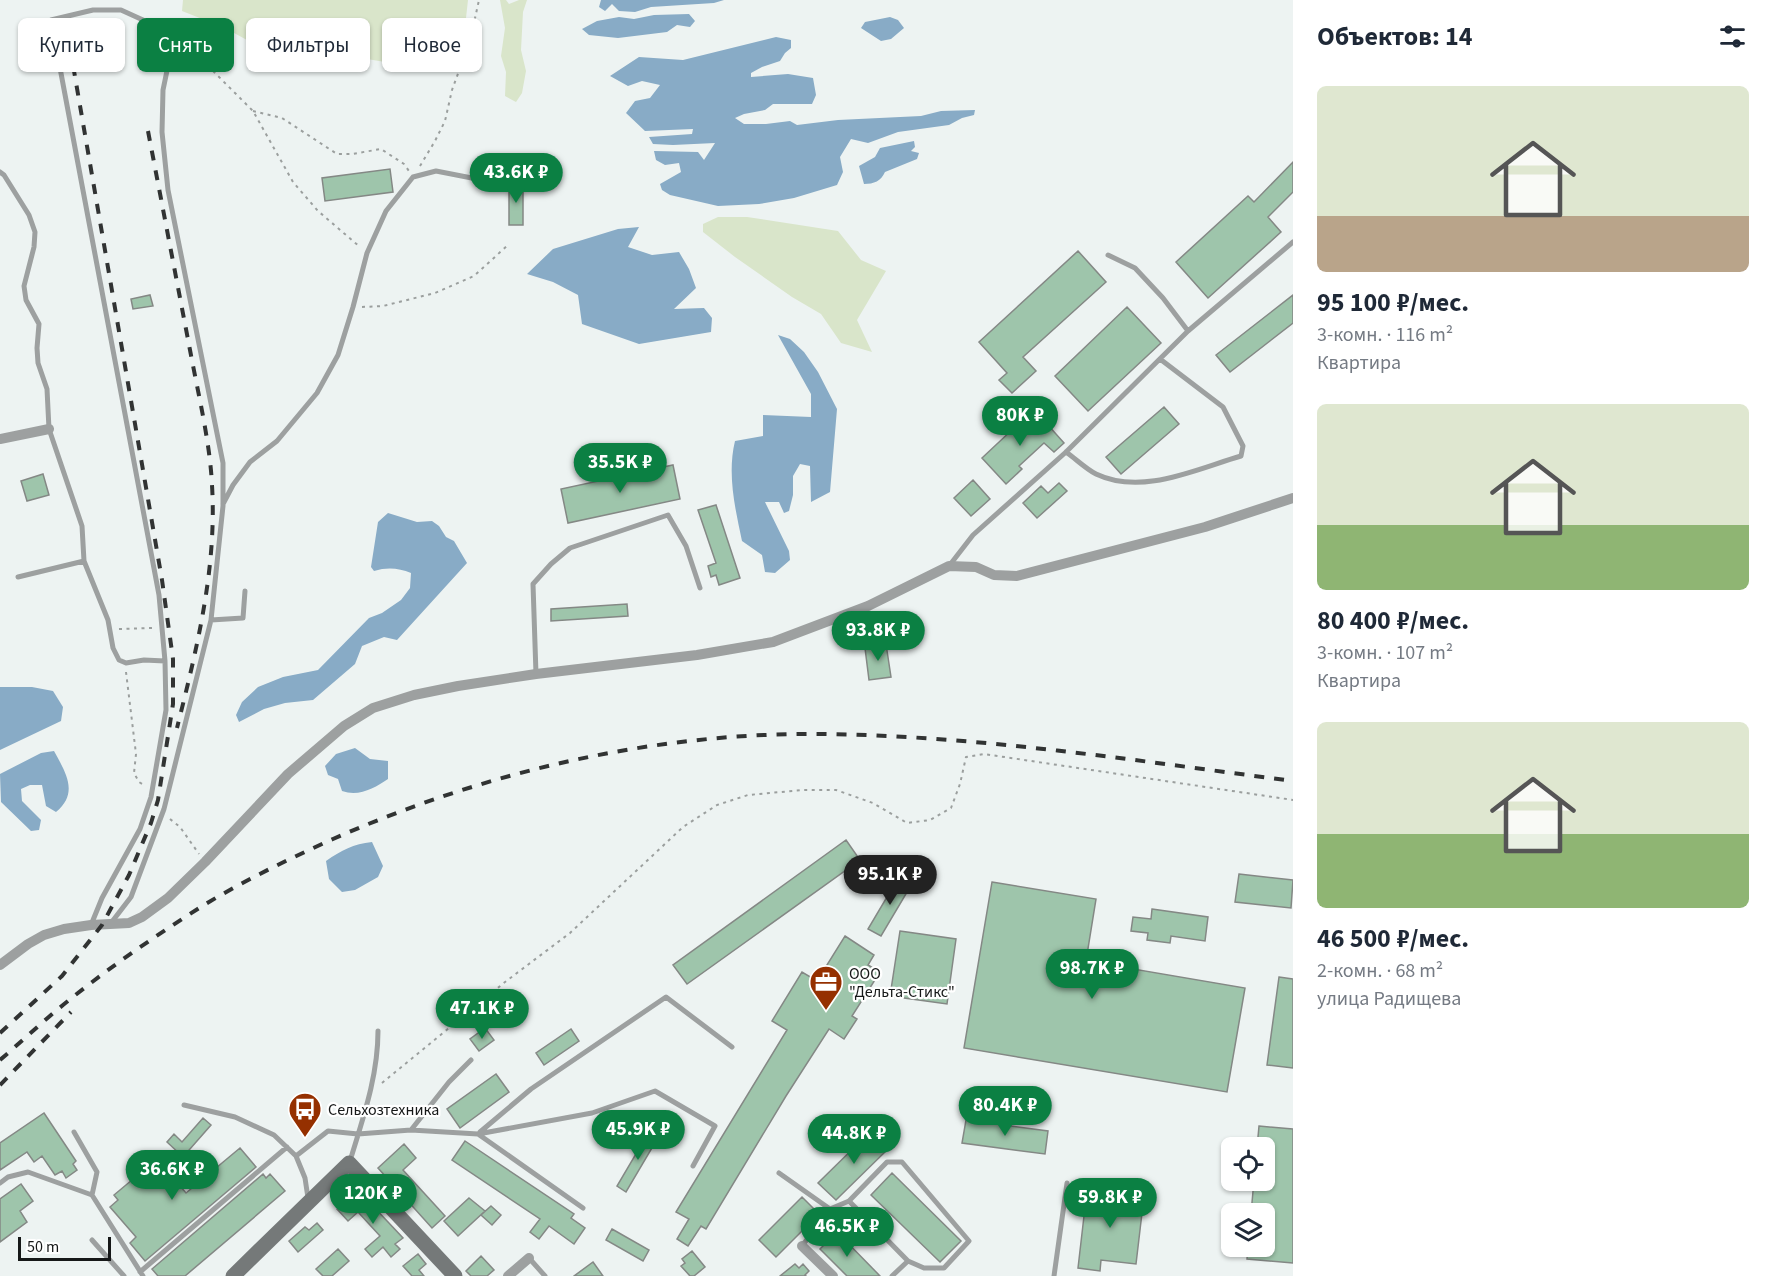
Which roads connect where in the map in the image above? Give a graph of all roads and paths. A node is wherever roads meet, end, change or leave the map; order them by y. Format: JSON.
{"nodes":[{"id":1,"x":479,"y":0,"type":"edge"},
{"id":2,"x":138,"y":18,"type":"edge"},
{"id":3,"x":167,"y":72,"type":"edge"},
{"id":4,"x":214,"y":72,"type":"edge"},
{"id":5,"x":254,"y":111,"type":"junction"},
{"id":6,"x":0,"y":172,"type":"edge"},
{"id":7,"x":413,"y":177,"type":"junction"},
{"id":8,"x":482,"y":180,"type":"dead end"},
{"id":9,"x":1293,"y":242,"type":"edge"},
{"id":10,"x":508,"y":244,"type":"dead end"},
{"id":11,"x":367,"y":253,"type":"junction"},
{"id":12,"x":1108,"y":255,"type":"dead end"},
{"id":13,"x":353,"y":308,"type":"junction"},
{"id":14,"x":1188,"y":331,"type":"junction"},
{"id":15,"x":1160,"y":359,"type":"junction"},
{"id":16,"x":49,"y":429,"type":"junction"},
{"id":17,"x":0,"y":439,"type":"edge"},
{"id":18,"x":1066,"y":452,"type":"junction"},
{"id":19,"x":1293,"y":498,"type":"edge"},
{"id":20,"x":223,"y":506,"type":"junction"},
{"id":21,"x":84,"y":561,"type":"junction"},
{"id":22,"x":949,"y":566,"type":"junction"},
{"id":23,"x":18,"y":577,"type":"dead end"},
{"id":24,"x":700,"y":588,"type":"dead end"},
{"id":25,"x":245,"y":591,"type":"dead end"},
{"id":26,"x":211,"y":620,"type":"junction"},
{"id":27,"x":162,"y":628,"type":"junction"},
{"id":28,"x":110,"y":629,"type":"junction"},
{"id":29,"x":165,"y":661,"type":"junction"},
{"id":30,"x":536,"y":674,"type":"junction"},
{"id":31,"x":1293,"y":800,"type":"edge"},
{"id":32,"x":91,"y":925,"type":"junction"},
{"id":33,"x":110,"y":925,"type":"junction"},
{"id":34,"x":0,"y":965,"type":"edge"},
{"id":35,"x":378,"y":1031,"type":"dead end"},
{"id":36,"x":732,"y":1047,"type":"dead end"},
{"id":37,"x":471,"y":1060,"type":"dead end"},
{"id":38,"x":378,"y":1090,"type":"dead end"},
{"id":39,"x":184,"y":1105,"type":"dead end"},
{"id":40,"x":411,"y":1130,"type":"junction"},
{"id":41,"x":74,"y":1132,"type":"dead end"},
{"id":42,"x":358,"y":1134,"type":"junction"},
{"id":43,"x":478,"y":1134,"type":"junction"},
{"id":44,"x":287,"y":1147,"type":"junction"},
{"id":45,"x":296,"y":1156,"type":"junction"},
{"id":46,"x":349,"y":1163,"type":"junction"},
{"id":47,"x":693,"y":1166,"type":"dead end"},
{"id":48,"x":779,"y":1173,"type":"dead end"},
{"id":49,"x":0,"y":1183,"type":"edge"},
{"id":50,"x":1067,"y":1183,"type":"dead end"},
{"id":51,"x":92,"y":1195,"type":"junction"},
{"id":52,"x":849,"y":1201,"type":"junction"},
{"id":53,"x":309,"y":1203,"type":"junction"},
{"id":54,"x":583,"y":1208,"type":"dead end"},
{"id":55,"x":830,"y":1209,"type":"junction"},
{"id":56,"x":92,"y":1240,"type":"dead end"},
{"id":57,"x":802,"y":1246,"type":"joint"},
{"id":58,"x":529,"y":1258,"type":"joint"},
{"id":59,"x":908,"y":1261,"type":"junction"},
{"id":60,"x":141,"y":1274,"type":"edge"},
{"id":61,"x":124,"y":1276,"type":"edge"},
{"id":62,"x":233,"y":1276,"type":"edge"},
{"id":63,"x":455,"y":1276,"type":"edge"},
{"id":64,"x":508,"y":1276,"type":"edge"},
{"id":65,"x":545,"y":1276,"type":"edge"},
{"id":66,"x":833,"y":1276,"type":"edge"},
{"id":67,"x":892,"y":1276,"type":"edge"},
{"id":68,"x":1054,"y":1276,"type":"edge"}],
"edges":[{"from":1,"to":7,"type":"path"},
{"from":2,"to":27,"type":"lane"},
{"from":3,"to":20,"type":"lane"},
{"from":4,"to":5,"type":"path"},
{"from":5,"to":7,"type":"path"},
{"from":5,"to":11,"type":"path"},
{"from":6,"to":16,"type":"lane"},
{"from":7,"to":8,"type":"lane"},
{"from":7,"to":11,"type":"lane"},
{"from":9,"to":14,"type":"lane"},
{"from":10,"to":13,"type":"path"},
{"from":11,"to":13,"type":"lane"},
{"from":12,"to":14,"type":"lane"},
{"from":13,"to":20,"type":"lane"},
{"from":14,"to":15,"type":"lane"},
{"from":15,"to":18,"type":"lane"},
{"from":15,"to":18,"type":"lane"},
{"from":16,"to":17,"type":"street"},
{"from":16,"to":21,"type":"lane"},
{"from":18,"to":22,"type":"lane"},
{"from":19,"to":22,"type":"street"},
{"from":20,"to":26,"type":"lane"},
{"from":21,"to":23,"type":"lane"},
{"from":21,"to":28,"type":"lane"},
{"from":22,"to":30,"type":"street"},
{"from":24,"to":30,"type":"lane"},
{"from":25,"to":26,"type":"lane"},
{"from":26,"to":33,"type":"lane"},
{"from":27,"to":28,"type":"path"},
{"from":27,"to":29,"type":"lane"},
{"from":28,"to":29,"type":"lane"},
{"from":29,"to":32,"type":"lane"},
{"from":30,"to":33,"type":"street"},
{"from":31,"to":38,"type":"path"},
{"from":32,"to":33,"type":"street"},
{"from":32,"to":34,"type":"street"},
{"from":35,"to":42,"type":"lane"},
{"from":36,"to":43,"type":"lane"},
{"from":37,"to":40,"type":"lane"},
{"from":39,"to":44,"type":"lane"},
{"from":40,"to":42,"type":"lane"},
{"from":40,"to":43,"type":"lane"},
{"from":41,"to":51,"type":"lane"},
{"from":42,"to":45,"type":"lane"},
{"from":42,"to":46,"type":"lane"},
{"from":43,"to":47,"type":"lane"},
{"from":43,"to":54,"type":"lane"},
{"from":44,"to":45,"type":"lane"},
{"from":44,"to":60,"type":"lane"},
{"from":45,"to":53,"type":"lane"},
{"from":46,"to":53,"type":"street"},
{"from":46,"to":63,"type":"street"},
{"from":48,"to":55,"type":"lane"},
{"from":49,"to":51,"type":"lane"},
{"from":50,"to":68,"type":"lane"},
{"from":51,"to":60,"type":"lane"},
{"from":52,"to":55,"type":"lane"},
{"from":52,"to":59,"type":"lane"},
{"from":52,"to":59,"type":"lane"},
{"from":53,"to":62,"type":"street"},
{"from":55,"to":57,"type":"lane"},
{"from":56,"to":61,"type":"lane"},
{"from":57,"to":66,"type":"street"},
{"from":58,"to":64,"type":"street"},
{"from":58,"to":65,"type":"lane"},
{"from":59,"to":67,"type":"lane"}]}
